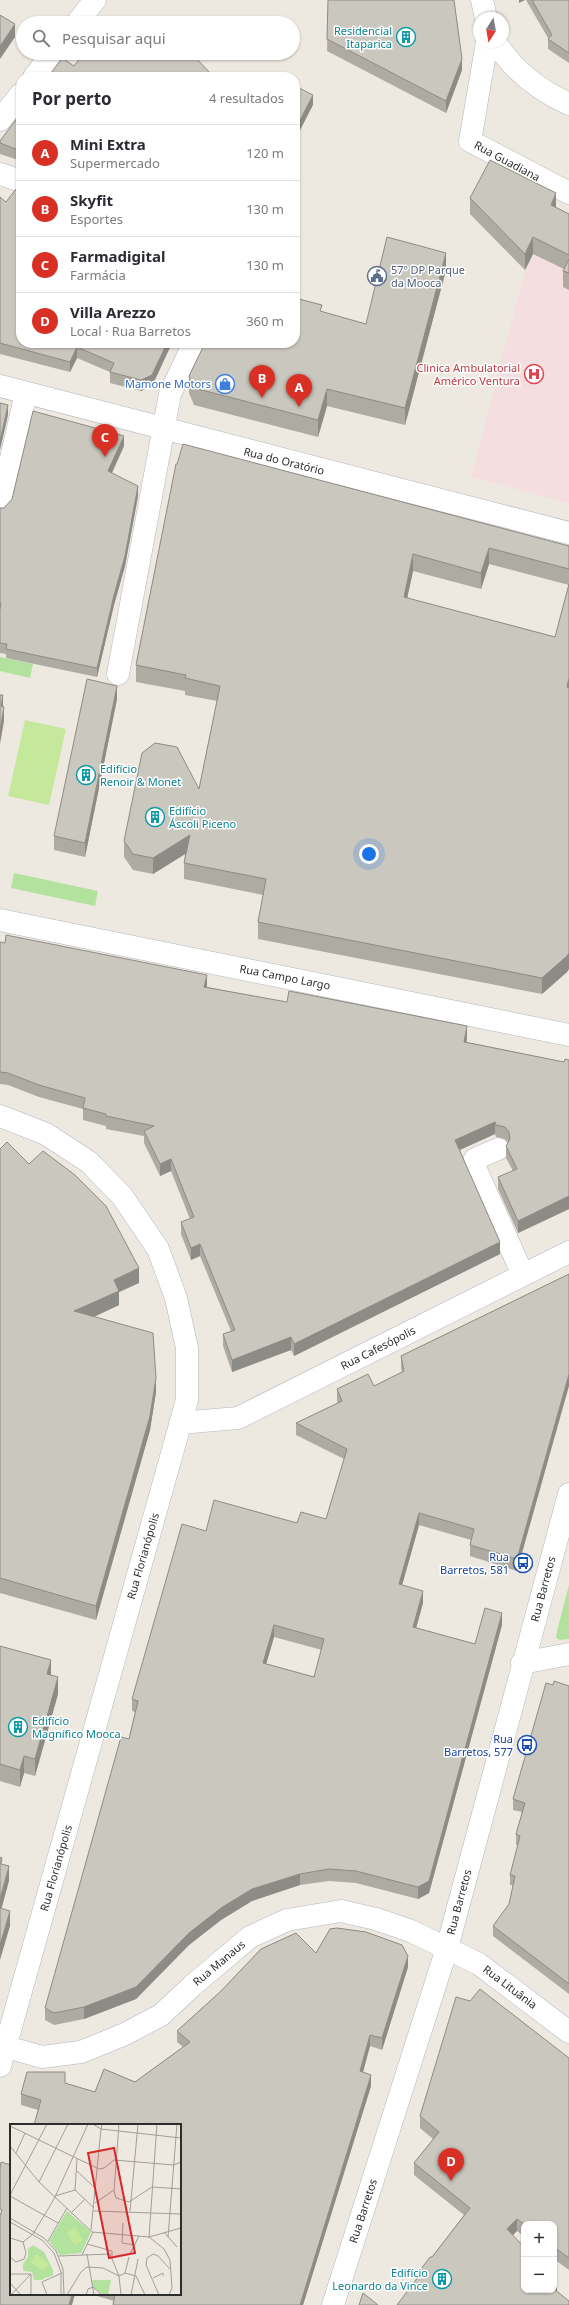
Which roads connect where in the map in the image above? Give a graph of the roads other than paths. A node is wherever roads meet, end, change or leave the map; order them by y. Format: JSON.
{"nodes":[{"id":1,"x":96,"y":0,"type":"edge"},
{"id":2,"x":482,"y":0,"type":"edge"},
{"id":3,"x":485,"y":12,"type":"edge"},
{"id":4,"x":83,"y":16,"type":"edge"},
{"id":5,"x":486,"y":48,"type":"edge"},
{"id":6,"x":500,"y":48,"type":"edge"},
{"id":7,"x":47,"y":60,"type":"edge"},
{"id":8,"x":38,"y":72,"type":"edge"},
{"id":9,"x":16,"y":100,"type":"edge"},
{"id":10,"x":569,"y":104,"type":"edge"},
{"id":11,"x":0,"y":120,"type":"edge"},
{"id":12,"x":0,"y":174,"type":"edge"},
{"id":13,"x":16,"y":179,"type":"edge"},
{"id":14,"x":569,"y":193,"type":"edge"},
{"id":15,"x":192,"y":348,"type":"edge"},
{"id":16,"x":0,"y":386,"type":"edge"},
{"id":17,"x":26,"y":393,"type":"junction"},
{"id":18,"x":163,"y":430,"type":"junction"},
{"id":19,"x":0,"y":506,"type":"edge"},
{"id":20,"x":569,"y":533,"type":"edge"},
{"id":21,"x":118,"y":674,"type":"dead end"},
{"id":22,"x":0,"y":920,"type":"edge"},
{"id":23,"x":569,"y":1035,"type":"edge"},
{"id":24,"x":0,"y":1116,"type":"edge"},
{"id":25,"x":498,"y":1150,"type":"dead end"},
{"id":26,"x":569,"y":1252,"type":"edge"},
{"id":27,"x":523,"y":1275,"type":"junction"},
{"id":28,"x":180,"y":1423,"type":"junction"},
{"id":29,"x":569,"y":1494,"type":"edge"},
{"id":30,"x":564,"y":1534,"type":"edge"},
{"id":31,"x":569,"y":1654,"type":"edge"},
{"id":32,"x":522,"y":1663,"type":"junction"},
{"id":33,"x":447,"y":1948,"type":"junction"},
{"id":34,"x":569,"y":2032,"type":"edge"},
{"id":35,"x":2,"y":2052,"type":"edge"},
{"id":36,"x":333,"y":2305,"type":"edge"}],
"edges":[{"from":1,"to":4,"type":"street"},
{"from":2,"to":3,"type":"street"},
{"from":5,"to":14,"type":"street","name":"Rua Guadiana"},
{"from":6,"to":10,"type":"street"},
{"from":7,"to":8,"type":"street"},
{"from":9,"to":11,"type":"street"},
{"from":12,"to":13,"type":"street"},
{"from":15,"to":18,"type":"street"},
{"from":16,"to":17,"type":"street","name":"Rua do Oratório"},
{"from":17,"to":18,"type":"street","name":"Rua do Oratório"},
{"from":17,"to":19,"type":"street"},
{"from":18,"to":20,"type":"street","name":"Rua do Oratório"},
{"from":18,"to":21,"type":"street"},
{"from":22,"to":23,"type":"street","name":"Rua Campo Largo"},
{"from":24,"to":28,"type":"street","name":"Rua Florianópolis"},
{"from":25,"to":27,"type":"street"},
{"from":26,"to":27,"type":"street","name":"Rua Cafesópolis"},
{"from":27,"to":28,"type":"street","name":"Rua Cafesópolis"},
{"from":28,"to":35,"type":"street","name":"Rua Florianópolis"},
{"from":29,"to":30,"type":"street","name":"Rua Barretos"},
{"from":30,"to":32,"type":"street","name":"Rua Barretos"},
{"from":31,"to":32,"type":"street"},
{"from":32,"to":33,"type":"street","name":"Rua Barretos"},
{"from":33,"to":34,"type":"street","name":"Rua Lituânia"},
{"from":33,"to":35,"type":"street","name":"Rua Manaus"},
{"from":33,"to":36,"type":"street","name":"Rua Barretos"}]}
